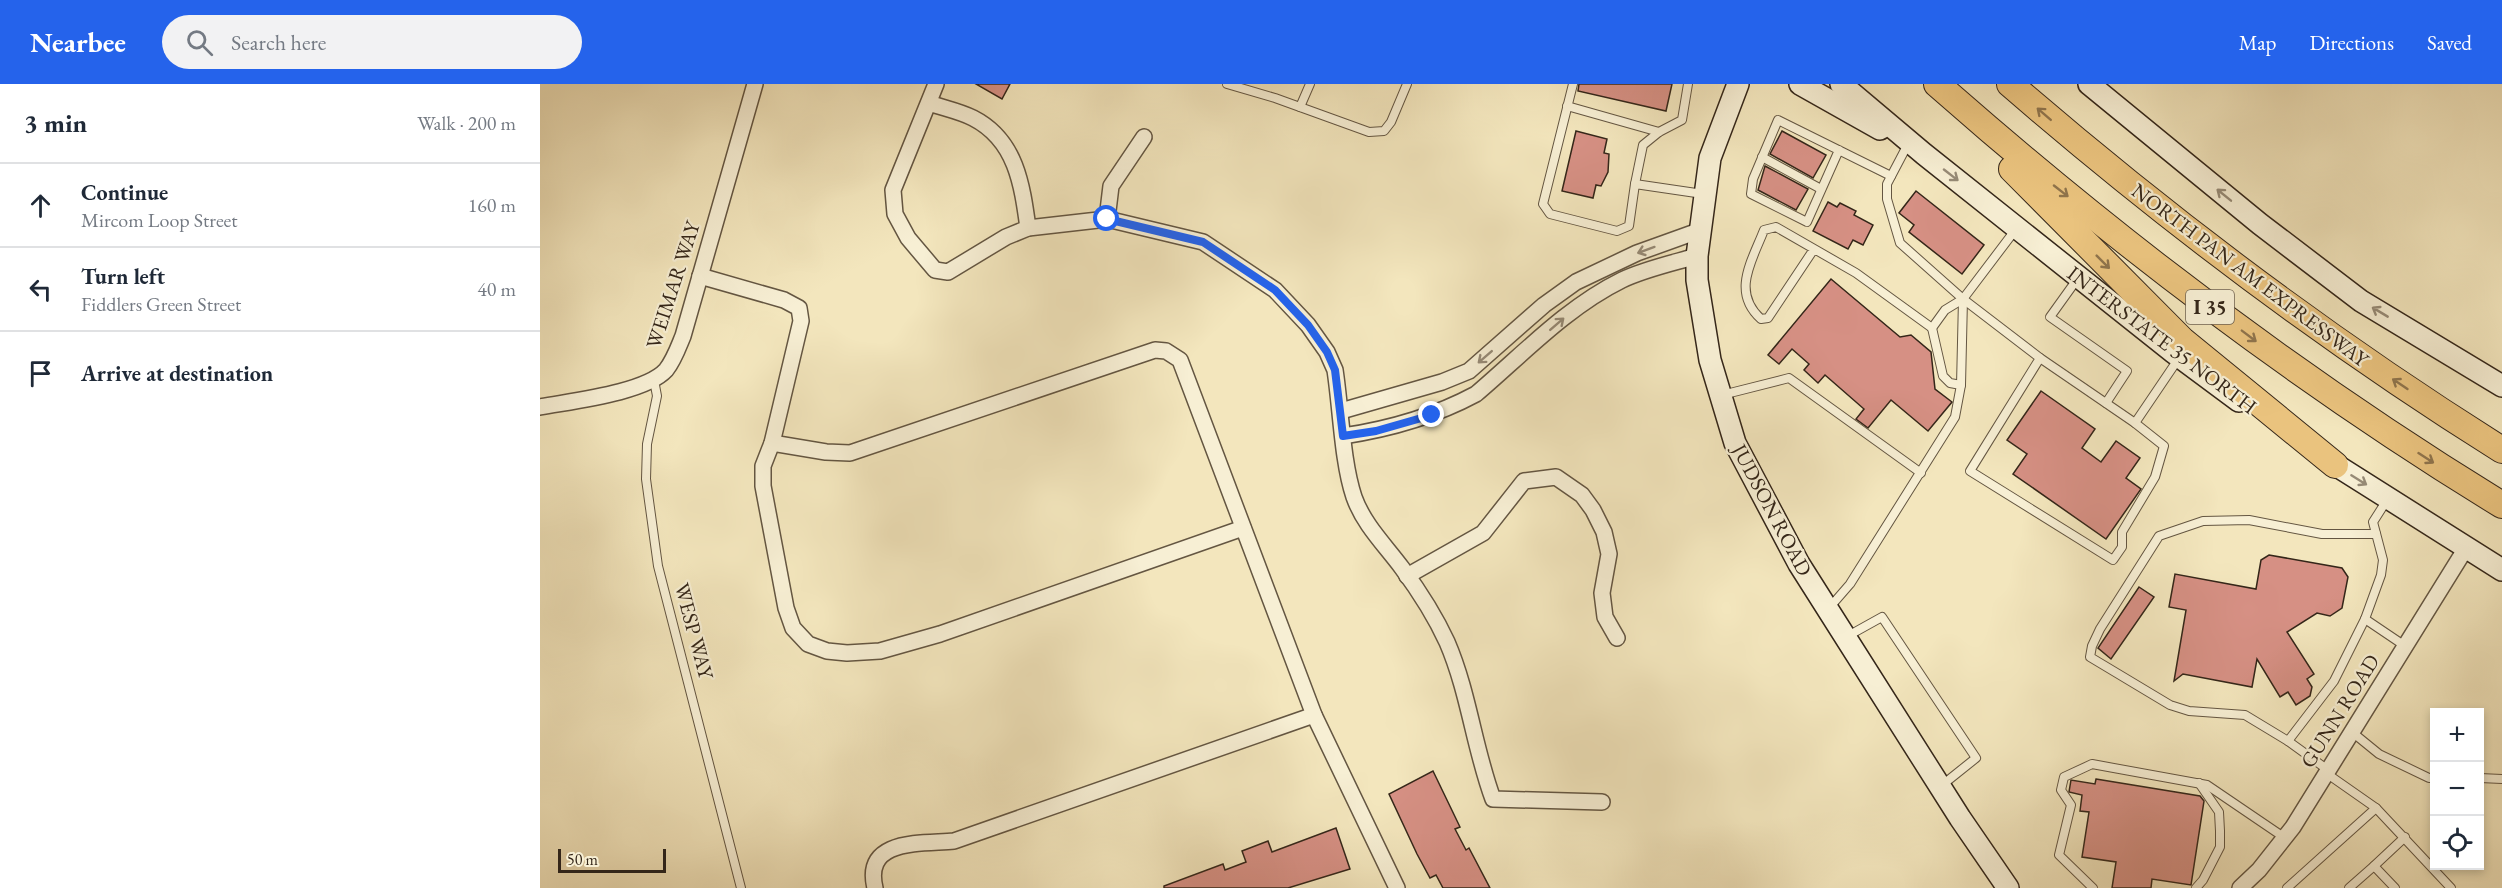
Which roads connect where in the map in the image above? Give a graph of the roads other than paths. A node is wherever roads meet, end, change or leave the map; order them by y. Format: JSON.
{"nodes":[{"id":1,"x":755,"y":84,"type":"edge"},
{"id":2,"x":936,"y":84,"type":"edge"},
{"id":3,"x":1227,"y":84,"type":"edge"},
{"id":4,"x":1310,"y":84,"type":"edge"},
{"id":5,"x":1407,"y":84,"type":"edge"},
{"id":6,"x":1573,"y":84,"type":"edge"},
{"id":7,"x":1688,"y":84,"type":"edge"},
{"id":8,"x":1738,"y":84,"type":"edge"},
{"id":9,"x":1800,"y":84,"type":"edge"},
{"id":10,"x":1841,"y":84,"type":"edge"},
{"id":11,"x":1932,"y":84,"type":"edge"},
{"id":12,"x":1937,"y":84,"type":"edge"},
{"id":13,"x":2010,"y":84,"type":"edge"},
{"id":14,"x":2089,"y":84,"type":"edge"},
{"id":15,"x":929,"y":103,"type":"junction"},
{"id":16,"x":1567,"y":106,"type":"junction"},
{"id":17,"x":1300,"y":107,"type":"junction"},
{"id":18,"x":1659,"y":132,"type":"junction"},
{"id":19,"x":1144,"y":137,"type":"dead end"},
{"id":20,"x":1916,"y":149,"type":"junction"},
{"id":21,"x":1839,"y":150,"type":"junction"},
{"id":22,"x":1762,"y":157,"type":"junction"},
{"id":23,"x":1892,"y":176,"type":"junction"},
{"id":24,"x":1635,"y":184,"type":"junction"},
{"id":25,"x":1821,"y":189,"type":"junction"},
{"id":26,"x":1705,"y":194,"type":"junction"},
{"id":27,"x":1107,"y":219,"type":"junction"},
{"id":28,"x":1028,"y":228,"type":"junction"},
{"id":29,"x":2017,"y":228,"type":"junction"},
{"id":30,"x":1701,"y":230,"type":"junction"},
{"id":31,"x":1814,"y":249,"type":"junction"},
{"id":32,"x":1697,"y":256,"type":"junction"},
{"id":33,"x":700,"y":276,"type":"junction"},
{"id":34,"x":2079,"y":277,"type":"junction"},
{"id":35,"x":1963,"y":299,"type":"junction"},
{"id":36,"x":1932,"y":328,"type":"junction"},
{"id":37,"x":2180,"y":357,"type":"junction"},
{"id":38,"x":2040,"y":358,"type":"junction"},
{"id":39,"x":654,"y":380,"type":"junction"},
{"id":40,"x":1962,"y":385,"type":"junction"},
{"id":41,"x":2502,"y":386,"type":"edge"},
{"id":42,"x":1721,"y":396,"type":"junction"},
{"id":43,"x":2106,"y":403,"type":"junction"},
{"id":44,"x":540,"y":407,"type":"edge"},
{"id":45,"x":1341,"y":411,"type":"junction"},
{"id":46,"x":2135,"y":423,"type":"junction"},
{"id":47,"x":1343,"y":436,"type":"junction"},
{"id":48,"x":772,"y":443,"type":"junction"},
{"id":49,"x":2502,"y":450,"type":"edge"},
{"id":50,"x":2335,"y":465,"type":"junction"},
{"id":51,"x":1921,"y":473,"type":"junction"},
{"id":52,"x":2388,"y":499,"type":"junction"},
{"id":53,"x":2502,"y":505,"type":"edge"},
{"id":54,"x":1243,"y":528,"type":"junction"},
{"id":55,"x":2376,"y":534,"type":"junction"},
{"id":56,"x":2466,"y":548,"type":"junction"},
{"id":57,"x":2502,"y":570,"type":"edge"},
{"id":58,"x":1407,"y":576,"type":"junction"},
{"id":59,"x":1827,"y":610,"type":"junction"},
{"id":60,"x":2365,"y":619,"type":"junction"},
{"id":61,"x":1845,"y":637,"type":"junction"},
{"id":62,"x":1617,"y":638,"type":"dead end"},
{"id":63,"x":2405,"y":646,"type":"junction"},
{"id":64,"x":1314,"y":715,"type":"junction"},
{"id":65,"x":2352,"y":732,"type":"junction"},
{"id":66,"x":2288,"y":741,"type":"junction"},
{"id":67,"x":2327,"y":772,"type":"junction"},
{"id":68,"x":2430,"y":778,"type":"edge"},
{"id":69,"x":2484,"y":778,"type":"edge"},
{"id":70,"x":2502,"y":778,"type":"edge"},
{"id":71,"x":2199,"y":783,"type":"junction"},
{"id":72,"x":1940,"y":786,"type":"junction"},
{"id":73,"x":1602,"y":802,"type":"dead end"},
{"id":74,"x":2376,"y":808,"type":"junction"},
{"id":75,"x":2405,"y":837,"type":"junction"},
{"id":76,"x":2285,"y":838,"type":"junction"},
{"id":77,"x":2374,"y":866,"type":"junction"},
{"id":78,"x":1393,"y":887,"type":"edge"},
{"id":79,"x":741,"y":888,"type":"edge"},
{"id":80,"x":875,"y":888,"type":"edge"},
{"id":81,"x":2008,"y":888,"type":"edge"},
{"id":82,"x":2093,"y":888,"type":"edge"},
{"id":83,"x":2196,"y":888,"type":"edge"},
{"id":84,"x":2240,"y":888,"type":"edge"},
{"id":85,"x":2287,"y":888,"type":"edge"},
{"id":86,"x":2349,"y":888,"type":"edge"},
{"id":87,"x":2395,"y":888,"type":"edge"},
{"id":88,"x":2451,"y":888,"type":"edge"}],
"edges":[{"from":1,"to":33,"type":"street","name":"WEIMAR WAY"},
{"from":2,"to":15,"type":"street"},
{"from":3,"to":17,"type":"lane"},
{"from":4,"to":17,"type":"lane"},
{"from":5,"to":17,"type":"lane"},
{"from":6,"to":16,"type":"lane"},
{"from":7,"to":18,"type":"lane"},
{"from":8,"to":26,"type":"main road","name":"JUDSON ROAD"},
{"from":9,"to":20,"type":"main road"},
{"from":10,"to":20,"type":"main road","name":"INTERSTATE 35 NORTH"},
{"from":11,"to":50,"type":"highway","one_way":true},
{"from":12,"to":53,"type":"highway","number":"I 35","one_way":true},
{"from":49,"to":13,"type":"highway","name":"NORTH PAN AM EXPRESSWAY","number":"I 35","one_way":true},
{"from":41,"to":14,"type":"main road","one_way":true},
{"from":15,"to":28,"type":"street"},
{"from":15,"to":28,"type":"street"},
{"from":16,"to":18,"type":"lane"},
{"from":16,"to":24,"type":"lane"},
{"from":18,"to":24,"type":"lane"},
{"from":19,"to":27,"type":"street"},
{"from":20,"to":23,"type":"lane"},
{"from":20,"to":29,"type":"main road","name":"INTERSTATE 35 NORTH","one_way":true},
{"from":21,"to":22,"type":"lane"},
{"from":21,"to":23,"type":"lane"},
{"from":21,"to":25,"type":"lane"},
{"from":22,"to":25,"type":"lane"},
{"from":22,"to":25,"type":"lane"},
{"from":23,"to":35,"type":"lane"},
{"from":24,"to":26,"type":"lane"},
{"from":26,"to":30,"type":"main road","name":"JUDSON ROAD"},
{"from":27,"to":28,"type":"street"},
{"from":27,"to":45,"type":"street"},
{"from":29,"to":34,"type":"main road","name":"INTERSTATE 35 NORTH"},
{"from":29,"to":35,"type":"lane"},
{"from":30,"to":32,"type":"main road","name":"JUDSON ROAD"},
{"from":30,"to":45,"type":"street","one_way":true},
{"from":31,"to":31,"type":"lane"},
{"from":31,"to":36,"type":"lane"},
{"from":32,"to":42,"type":"main road","name":"JUDSON ROAD"},
{"from":47,"to":32,"type":"street","one_way":true},
{"from":33,"to":39,"type":"street","name":"WEIMAR WAY"},
{"from":33,"to":48,"type":"street"},
{"from":34,"to":37,"type":"main road","name":"INTERSTATE 35 NORTH"},
{"from":34,"to":43,"type":"lane"},
{"from":35,"to":36,"type":"lane"},
{"from":35,"to":38,"type":"lane"},
{"from":35,"to":40,"type":"lane"},
{"from":36,"to":40,"type":"lane"},
{"from":37,"to":46,"type":"lane"},
{"from":37,"to":50,"type":"main road","name":"INTERSTATE 35 NORTH"},
{"from":38,"to":43,"type":"lane"},
{"from":38,"to":46,"type":"lane"},
{"from":39,"to":44,"type":"street","name":"WEIMAR WAY"},
{"from":39,"to":79,"type":"lane","name":"WESP WAY"},
{"from":40,"to":51,"type":"lane"},
{"from":42,"to":51,"type":"lane"},
{"from":42,"to":59,"type":"main road","name":"JUDSON ROAD"},
{"from":43,"to":46,"type":"lane"},
{"from":45,"to":47,"type":"street"},
{"from":47,"to":58,"type":"street"},
{"from":48,"to":54,"type":"street"},
{"from":48,"to":54,"type":"street"},
{"from":50,"to":52,"type":"main road","name":"INTERSTATE 35 NORTH","one_way":true},
{"from":51,"to":59,"type":"lane"},
{"from":52,"to":55,"type":"lane"},
{"from":52,"to":56,"type":"main road","name":"INTERSTATE 35 NORTH"},
{"from":54,"to":64,"type":"street"},
{"from":55,"to":60,"type":"lane"},
{"from":55,"to":66,"type":"lane"},
{"from":56,"to":57,"type":"main road","name":"INTERSTATE 35 NORTH"},
{"from":56,"to":63,"type":"street","name":"GUNN ROAD"},
{"from":58,"to":62,"type":"street"},
{"from":58,"to":73,"type":"street"},
{"from":59,"to":61,"type":"main road","name":"JUDSON ROAD"},
{"from":60,"to":63,"type":"lane"},
{"from":60,"to":66,"type":"lane"},
{"from":61,"to":72,"type":"main road","name":"JUDSON ROAD"},
{"from":61,"to":72,"type":"lane"},
{"from":63,"to":65,"type":"street","name":"GUNN ROAD"},
{"from":64,"to":78,"type":"street"},
{"from":64,"to":80,"type":"street"},
{"from":65,"to":67,"type":"street","name":"GUNN ROAD"},
{"from":65,"to":68,"type":"lane"},
{"from":66,"to":67,"type":"lane"},
{"from":67,"to":74,"type":"lane"},
{"from":67,"to":76,"type":"street","name":"GUNN ROAD"},
{"from":69,"to":70,"type":"lane"},
{"from":71,"to":76,"type":"lane"},
{"from":71,"to":82,"type":"lane"},
{"from":71,"to":83,"type":"lane"},
{"from":72,"to":81,"type":"main road","name":"JUDSON ROAD"},
{"from":74,"to":75,"type":"lane"},
{"from":74,"to":85,"type":"lane"},
{"from":75,"to":77,"type":"lane"},
{"from":75,"to":88,"type":"lane"},
{"from":76,"to":84,"type":"street","name":"GUNN ROAD"},
{"from":77,"to":86,"type":"lane"},
{"from":77,"to":87,"type":"lane"}]}
